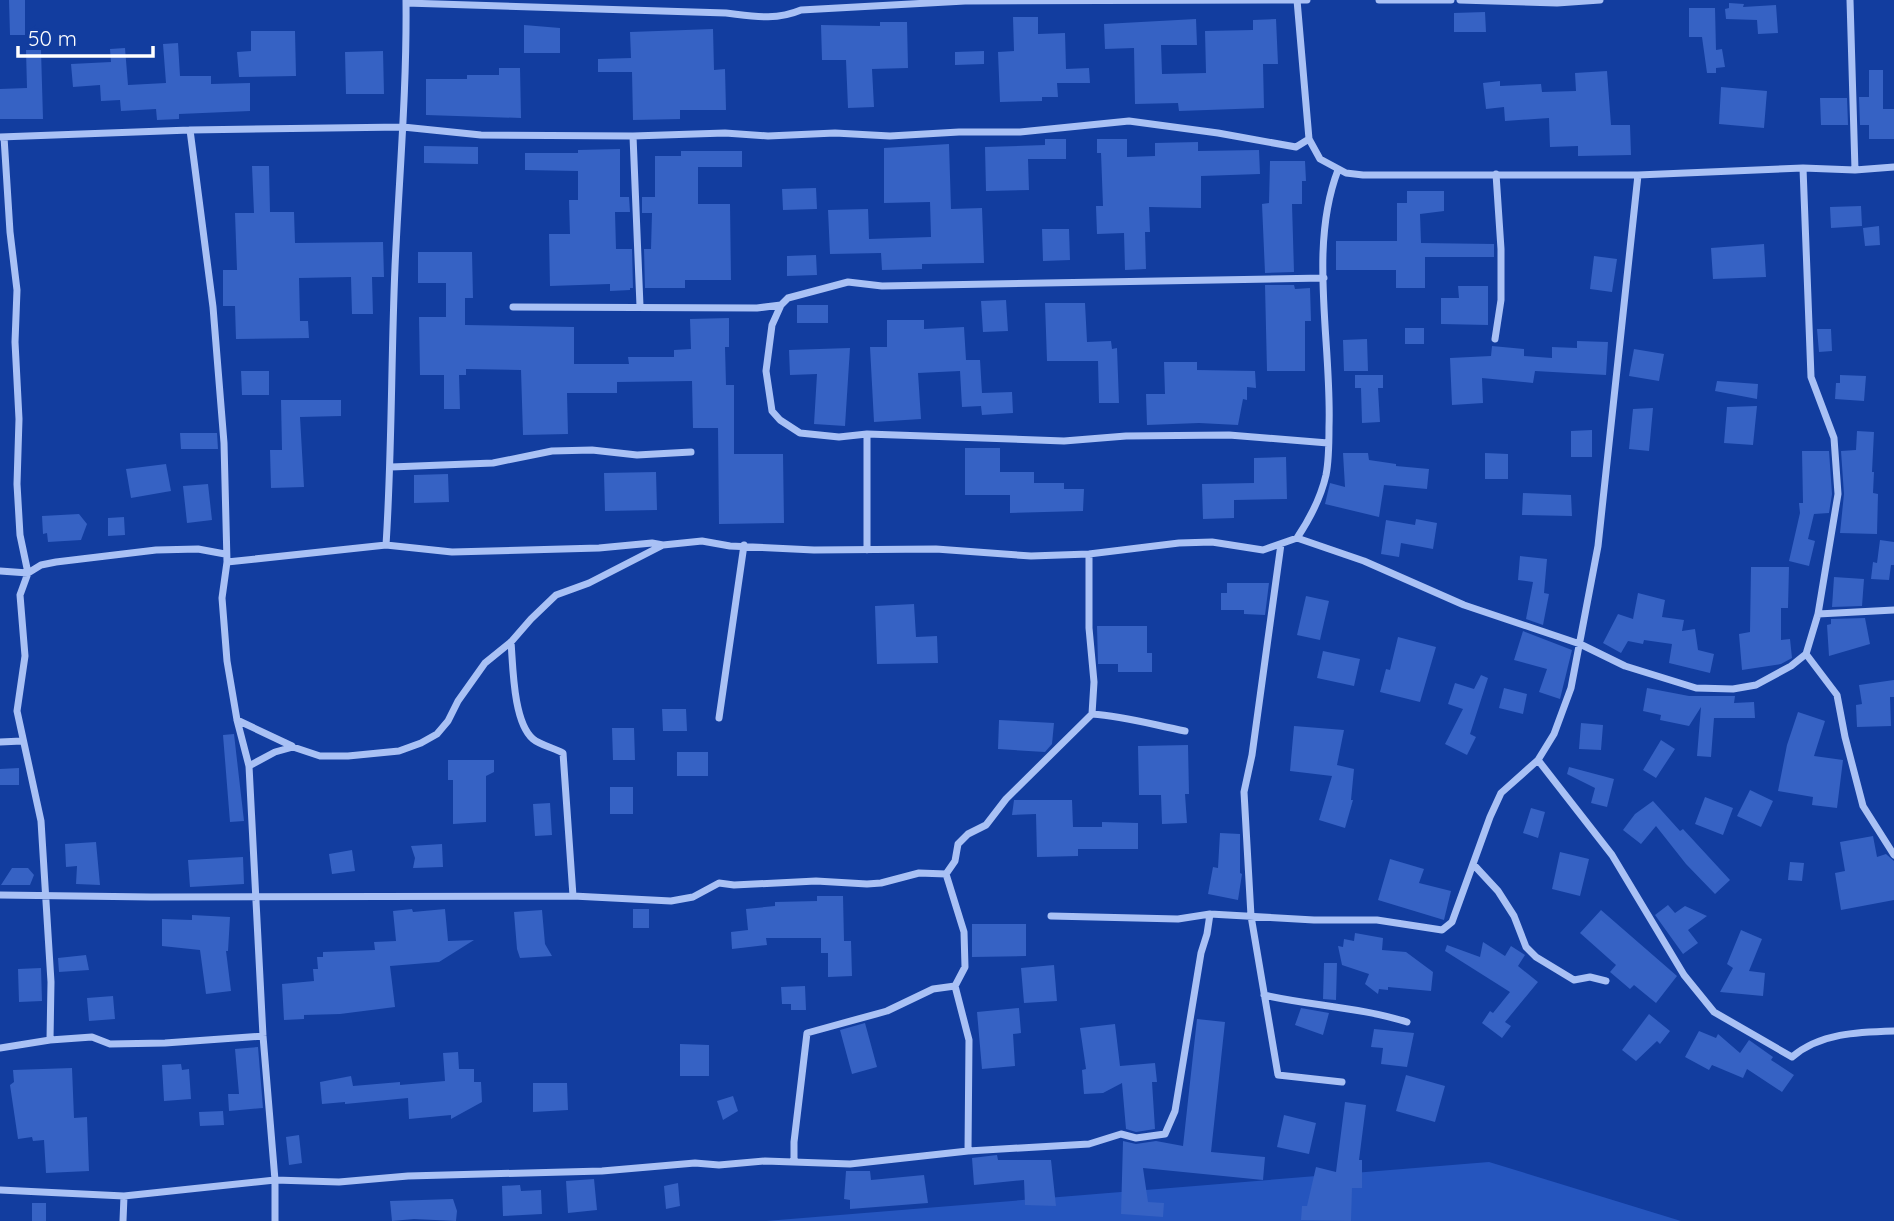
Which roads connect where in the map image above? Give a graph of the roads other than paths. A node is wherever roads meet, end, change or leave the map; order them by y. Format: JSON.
{"nodes":[{"id":1,"x":1307,"y":0,"type":"edge"},
{"id":2,"x":1378,"y":0,"type":"edge"},
{"id":3,"x":1451,"y":0,"type":"edge"},
{"id":4,"x":1460,"y":0,"type":"edge"},
{"id":5,"x":1600,"y":0,"type":"edge"},
{"id":6,"x":1850,"y":0,"type":"edge"},
{"id":7,"x":1297,"y":1,"type":"edge"},
{"id":8,"x":406,"y":2,"type":"edge"},
{"id":9,"x":403,"y":127,"type":"junction"},
{"id":10,"x":190,"y":130,"type":"junction"},
{"id":11,"x":632,"y":136,"type":"junction"},
{"id":12,"x":2,"y":137,"type":"edge"},
{"id":13,"x":1308,"y":139,"type":"junction"},
{"id":14,"x":1894,"y":167,"type":"edge"},
{"id":15,"x":1804,"y":168,"type":"junction"},
{"id":16,"x":1338,"y":170,"type":"junction"},
{"id":17,"x":1855,"y":170,"type":"junction"},
{"id":18,"x":1496,"y":174,"type":"junction"},
{"id":19,"x":1638,"y":176,"type":"junction"},
{"id":20,"x":1324,"y":278,"type":"junction"},
{"id":21,"x":781,"y":305,"type":"junction"},
{"id":22,"x":640,"y":306,"type":"junction"},
{"id":23,"x":513,"y":307,"type":"dead end"},
{"id":24,"x":1495,"y":338,"type":"dead end"},
{"id":25,"x":867,"y":434,"type":"junction"},
{"id":26,"x":1328,"y":443,"type":"junction"},
{"id":27,"x":691,"y":452,"type":"dead end"},
{"id":28,"x":391,"y":467,"type":"junction"},
{"id":29,"x":1297,"y":538,"type":"junction"},
{"id":30,"x":1281,"y":544,"type":"junction"},
{"id":31,"x":386,"y":545,"type":"junction"},
{"id":32,"x":663,"y":545,"type":"junction"},
{"id":33,"x":744,"y":545,"type":"junction"},
{"id":34,"x":867,"y":550,"type":"junction"},
{"id":35,"x":1088,"y":554,"type":"junction"},
{"id":36,"x":226,"y":558,"type":"junction"},
{"id":37,"x":0,"y":571,"type":"edge"},
{"id":38,"x":28,"y":573,"type":"junction"},
{"id":39,"x":1894,"y":610,"type":"edge"},
{"id":40,"x":1818,"y":614,"type":"junction"},
{"id":41,"x":511,"y":642,"type":"junction"},
{"id":42,"x":1580,"y":644,"type":"junction"},
{"id":43,"x":1805,"y":654,"type":"junction"},
{"id":44,"x":1092,"y":714,"type":"junction"},
{"id":45,"x":719,"y":718,"type":"dead end"},
{"id":46,"x":237,"y":720,"type":"junction"},
{"id":47,"x":1185,"y":731,"type":"dead end"},
{"id":48,"x":22,"y":741,"type":"junction"},
{"id":49,"x":0,"y":742,"type":"edge"},
{"id":50,"x":293,"y":747,"type":"junction"},
{"id":51,"x":1538,"y":760,"type":"junction"},
{"id":52,"x":249,"y":766,"type":"junction"},
{"id":53,"x":1894,"y":855,"type":"edge"},
{"id":54,"x":1473,"y":864,"type":"junction"},
{"id":55,"x":946,"y":874,"type":"junction"},
{"id":56,"x":0,"y":895,"type":"edge"},
{"id":57,"x":45,"y":895,"type":"junction"},
{"id":58,"x":573,"y":896,"type":"junction"},
{"id":59,"x":257,"y":897,"type":"junction"},
{"id":60,"x":1210,"y":914,"type":"junction"},
{"id":61,"x":1051,"y":916,"type":"dead end"},
{"id":62,"x":1251,"y":916,"type":"junction"},
{"id":63,"x":1606,"y":981,"type":"dead end"},
{"id":64,"x":955,"y":986,"type":"junction"},
{"id":65,"x":1264,"y":995,"type":"junction"},
{"id":66,"x":1407,"y":1022,"type":"dead end"},
{"id":67,"x":1894,"y":1031,"type":"edge"},
{"id":68,"x":262,"y":1036,"type":"junction"},
{"id":69,"x":50,"y":1040,"type":"junction"},
{"id":70,"x":0,"y":1048,"type":"edge"},
{"id":71,"x":1342,"y":1082,"type":"dead end"},
{"id":72,"x":968,"y":1151,"type":"junction"},
{"id":73,"x":794,"y":1160,"type":"junction"},
{"id":74,"x":275,"y":1180,"type":"junction"},
{"id":75,"x":0,"y":1190,"type":"edge"},
{"id":76,"x":124,"y":1196,"type":"junction"},
{"id":77,"x":123,"y":1221,"type":"edge"},
{"id":78,"x":275,"y":1221,"type":"edge"}],
"edges":[{"from":1,"to":7,"type":"street"},
{"from":2,"to":3,"type":"street"},
{"from":4,"to":5,"type":"street"},
{"from":6,"to":17,"type":"street"},
{"from":7,"to":8,"type":"street"},
{"from":7,"to":13,"type":"street"},
{"from":8,"to":9,"type":"street"},
{"from":9,"to":10,"type":"street"},
{"from":9,"to":11,"type":"street"},
{"from":9,"to":28,"type":"street"},
{"from":10,"to":12,"type":"street"},
{"from":10,"to":36,"type":"street"},
{"from":11,"to":13,"type":"street"},
{"from":11,"to":22,"type":"street"},
{"from":12,"to":38,"type":"street"},
{"from":13,"to":16,"type":"street"},
{"from":14,"to":17,"type":"street"},
{"from":15,"to":17,"type":"street"},
{"from":15,"to":19,"type":"street"},
{"from":15,"to":40,"type":"street"},
{"from":16,"to":18,"type":"street"},
{"from":16,"to":20,"type":"street"},
{"from":18,"to":19,"type":"street"},
{"from":18,"to":24,"type":"street"},
{"from":19,"to":42,"type":"street"},
{"from":20,"to":21,"type":"street"},
{"from":20,"to":26,"type":"street"},
{"from":21,"to":22,"type":"street"},
{"from":21,"to":25,"type":"street"},
{"from":22,"to":23,"type":"street"},
{"from":25,"to":26,"type":"street"},
{"from":25,"to":34,"type":"street"},
{"from":26,"to":29,"type":"street"},
{"from":27,"to":28,"type":"street"},
{"from":28,"to":31,"type":"street"},
{"from":29,"to":30,"type":"street"},
{"from":29,"to":42,"type":"street"},
{"from":30,"to":35,"type":"street"},
{"from":30,"to":62,"type":"street"},
{"from":31,"to":32,"type":"street"},
{"from":31,"to":36,"type":"street"},
{"from":32,"to":33,"type":"street"},
{"from":32,"to":41,"type":"street"},
{"from":33,"to":34,"type":"street"},
{"from":33,"to":45,"type":"street"},
{"from":34,"to":35,"type":"street"},
{"from":35,"to":44,"type":"street"},
{"from":36,"to":38,"type":"street"},
{"from":36,"to":46,"type":"street"},
{"from":37,"to":38,"type":"street"},
{"from":38,"to":48,"type":"street"},
{"from":39,"to":40,"type":"street"},
{"from":40,"to":43,"type":"street"},
{"from":41,"to":50,"type":"street"},
{"from":41,"to":58,"type":"street"},
{"from":42,"to":43,"type":"street"},
{"from":42,"to":51,"type":"street"},
{"from":43,"to":53,"type":"street"},
{"from":44,"to":47,"type":"street"},
{"from":44,"to":55,"type":"street"},
{"from":46,"to":50,"type":"street"},
{"from":46,"to":52,"type":"street"},
{"from":48,"to":49,"type":"street"},
{"from":48,"to":57,"type":"street"},
{"from":50,"to":52,"type":"street"},
{"from":51,"to":54,"type":"street"},
{"from":51,"to":67,"type":"street"},
{"from":52,"to":59,"type":"street"},
{"from":54,"to":62,"type":"street"},
{"from":54,"to":63,"type":"street"},
{"from":55,"to":58,"type":"street"},
{"from":55,"to":64,"type":"street"},
{"from":56,"to":57,"type":"street"},
{"from":57,"to":59,"type":"street"},
{"from":57,"to":69,"type":"street"},
{"from":58,"to":59,"type":"street"},
{"from":59,"to":68,"type":"street"},
{"from":60,"to":61,"type":"street"},
{"from":60,"to":62,"type":"street"},
{"from":60,"to":72,"type":"street"},
{"from":62,"to":65,"type":"street"},
{"from":64,"to":72,"type":"street"},
{"from":64,"to":73,"type":"street"},
{"from":65,"to":66,"type":"street"},
{"from":65,"to":71,"type":"street"},
{"from":68,"to":69,"type":"street"},
{"from":68,"to":74,"type":"street"},
{"from":69,"to":70,"type":"street"},
{"from":72,"to":73,"type":"street"},
{"from":73,"to":74,"type":"street"},
{"from":74,"to":76,"type":"street"},
{"from":74,"to":78,"type":"street"},
{"from":75,"to":76,"type":"street"},
{"from":76,"to":77,"type":"street"}]}
